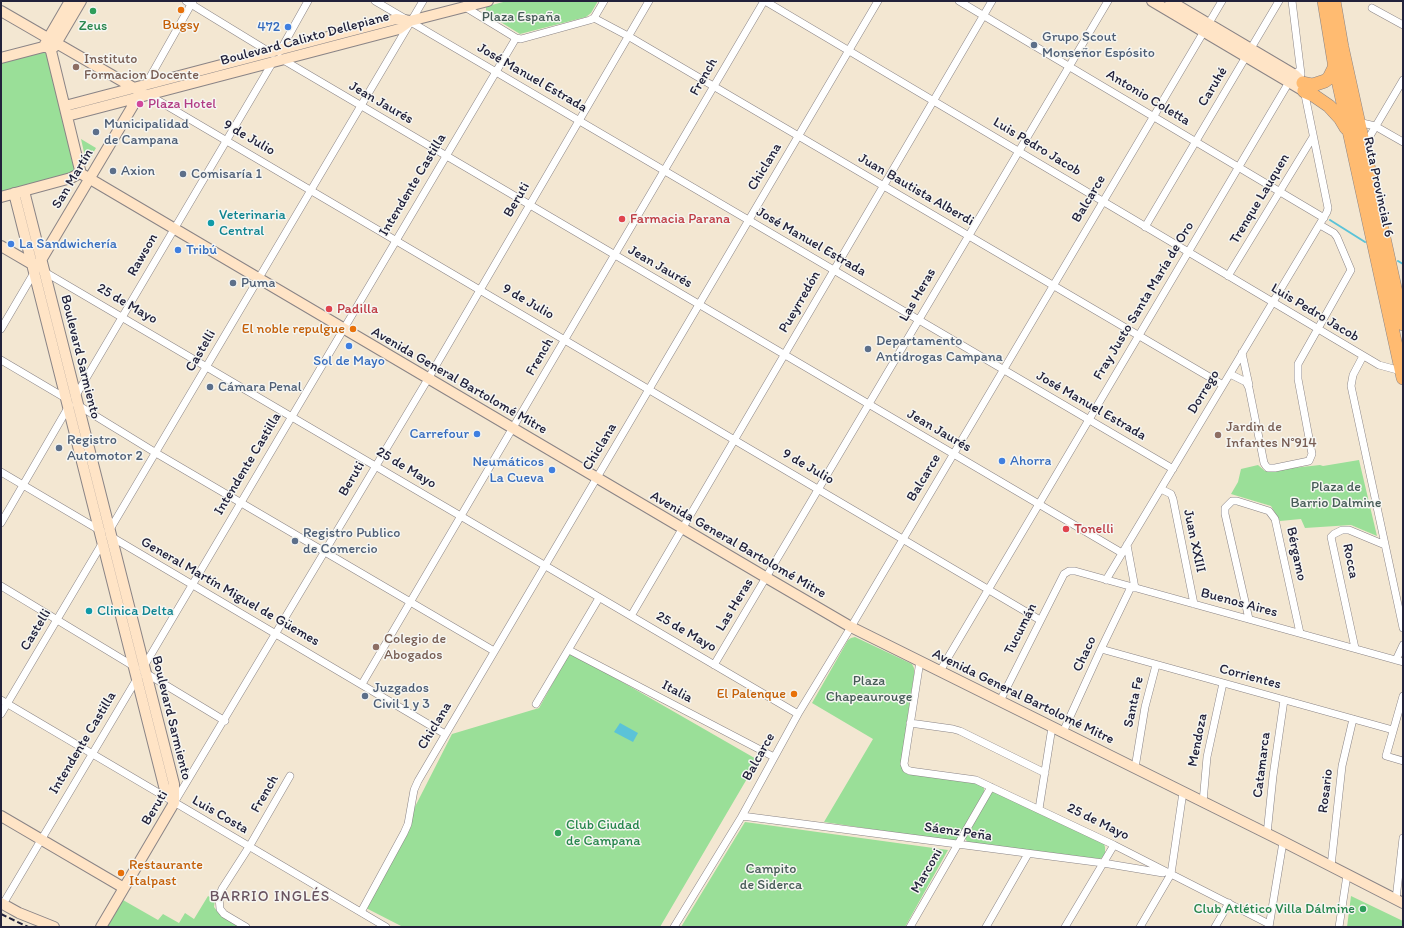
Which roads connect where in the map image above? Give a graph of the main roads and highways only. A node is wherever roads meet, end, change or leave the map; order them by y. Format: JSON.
{"nodes":[{"id":1,"x":70,"y":1,"type":"edge"},
{"id":2,"x":81,"y":1,"type":"edge"},
{"id":3,"x":488,"y":1,"type":"edge"},
{"id":4,"x":1152,"y":1,"type":"edge"},
{"id":5,"x":1170,"y":1,"type":"edge"},
{"id":6,"x":1324,"y":1,"type":"edge"},
{"id":7,"x":1334,"y":1,"type":"edge"},
{"id":8,"x":467,"y":4,"type":"edge"},
{"id":9,"x":1,"y":11,"type":"edge"},
{"id":10,"x":1206,"y":28,"type":"junction"},
{"id":11,"x":50,"y":44,"type":"junction"},
{"id":12,"x":1,"y":58,"type":"edge"},
{"id":13,"x":1334,"y":62,"type":"junction"},
{"id":14,"x":1298,"y":80,"type":"junction"},
{"id":15,"x":142,"y":92,"type":"junction"},
{"id":16,"x":66,"y":111,"type":"junction"},
{"id":17,"x":1351,"y":137,"type":"junction"},
{"id":18,"x":84,"y":176,"type":"junction"},
{"id":19,"x":19,"y":192,"type":"junction"},
{"id":20,"x":1,"y":197,"type":"edge"},
{"id":21,"x":1,"y":246,"type":"edge"},
{"id":22,"x":38,"y":267,"type":"junction"},
{"id":23,"x":1403,"y":324,"type":"edge"},
{"id":24,"x":1402,"y":375,"type":"edge"},
{"id":25,"x":174,"y":803,"type":"joint"},
{"id":26,"x":1,"y":816,"type":"edge"},
{"id":27,"x":124,"y":888,"type":"junction"},
{"id":28,"x":1399,"y":901,"type":"edge"},
{"id":29,"x":2,"y":903,"type":"edge"},
{"id":30,"x":54,"y":927,"type":"edge"},
{"id":31,"x":100,"y":927,"type":"edge"}],
"edges":[{"from":1,"to":11,"type":"main road"},
{"from":2,"to":11,"type":"main road"},
{"from":3,"to":8,"type":"main road","name":"Boulevard Calixto Dellepiane"},
{"from":4,"to":10,"type":"main road"},
{"from":5,"to":10,"type":"main road"},
{"from":6,"to":13,"type":"highway","name":"Ruta Provincial 6"},
{"from":7,"to":23,"type":"highway","name":"Ruta Provincial 6"},
{"from":8,"to":15,"type":"main road","name":"Boulevard Calixto Dellepiane"},
{"from":9,"to":11,"type":"main road","name":"9 de Julio"},
{"from":10,"to":14,"type":"main road"},
{"from":11,"to":12,"type":"main road"},
{"from":11,"to":15,"type":"main road","name":"9 de Julio"},
{"from":11,"to":16,"type":"main road"},
{"from":13,"to":14,"type":"highway"},
{"from":13,"to":17,"type":"highway","name":"Ruta Provincial 6"},
{"from":14,"to":17,"type":"highway"},
{"from":15,"to":16,"type":"main road","name":"Boulevard Calixto Dellepiane"},
{"from":15,"to":18,"type":"main road","name":"San Martín"},
{"from":16,"to":18,"type":"main road"},
{"from":17,"to":24,"type":"highway","name":"Ruta Provincial 6"},
{"from":18,"to":19,"type":"main road"},
{"from":18,"to":22,"type":"main road","name":"San Martín"},
{"from":18,"to":28,"type":"main road","name":"Avenida General Bartolomé Mitre"},
{"from":19,"to":20,"type":"main road"},
{"from":19,"to":22,"type":"main road","name":"Boulevard Sarmiento"},
{"from":21,"to":22,"type":"main road","name":"25 de Mayo"},
{"from":22,"to":25,"type":"main road","name":"Boulevard Sarmiento"},
{"from":25,"to":27,"type":"main road","name":"Beruti"},
{"from":26,"to":27,"type":"main road"},
{"from":27,"to":31,"type":"main road","name":"Beruti"},
{"from":29,"to":30,"type":"main road"}]}
